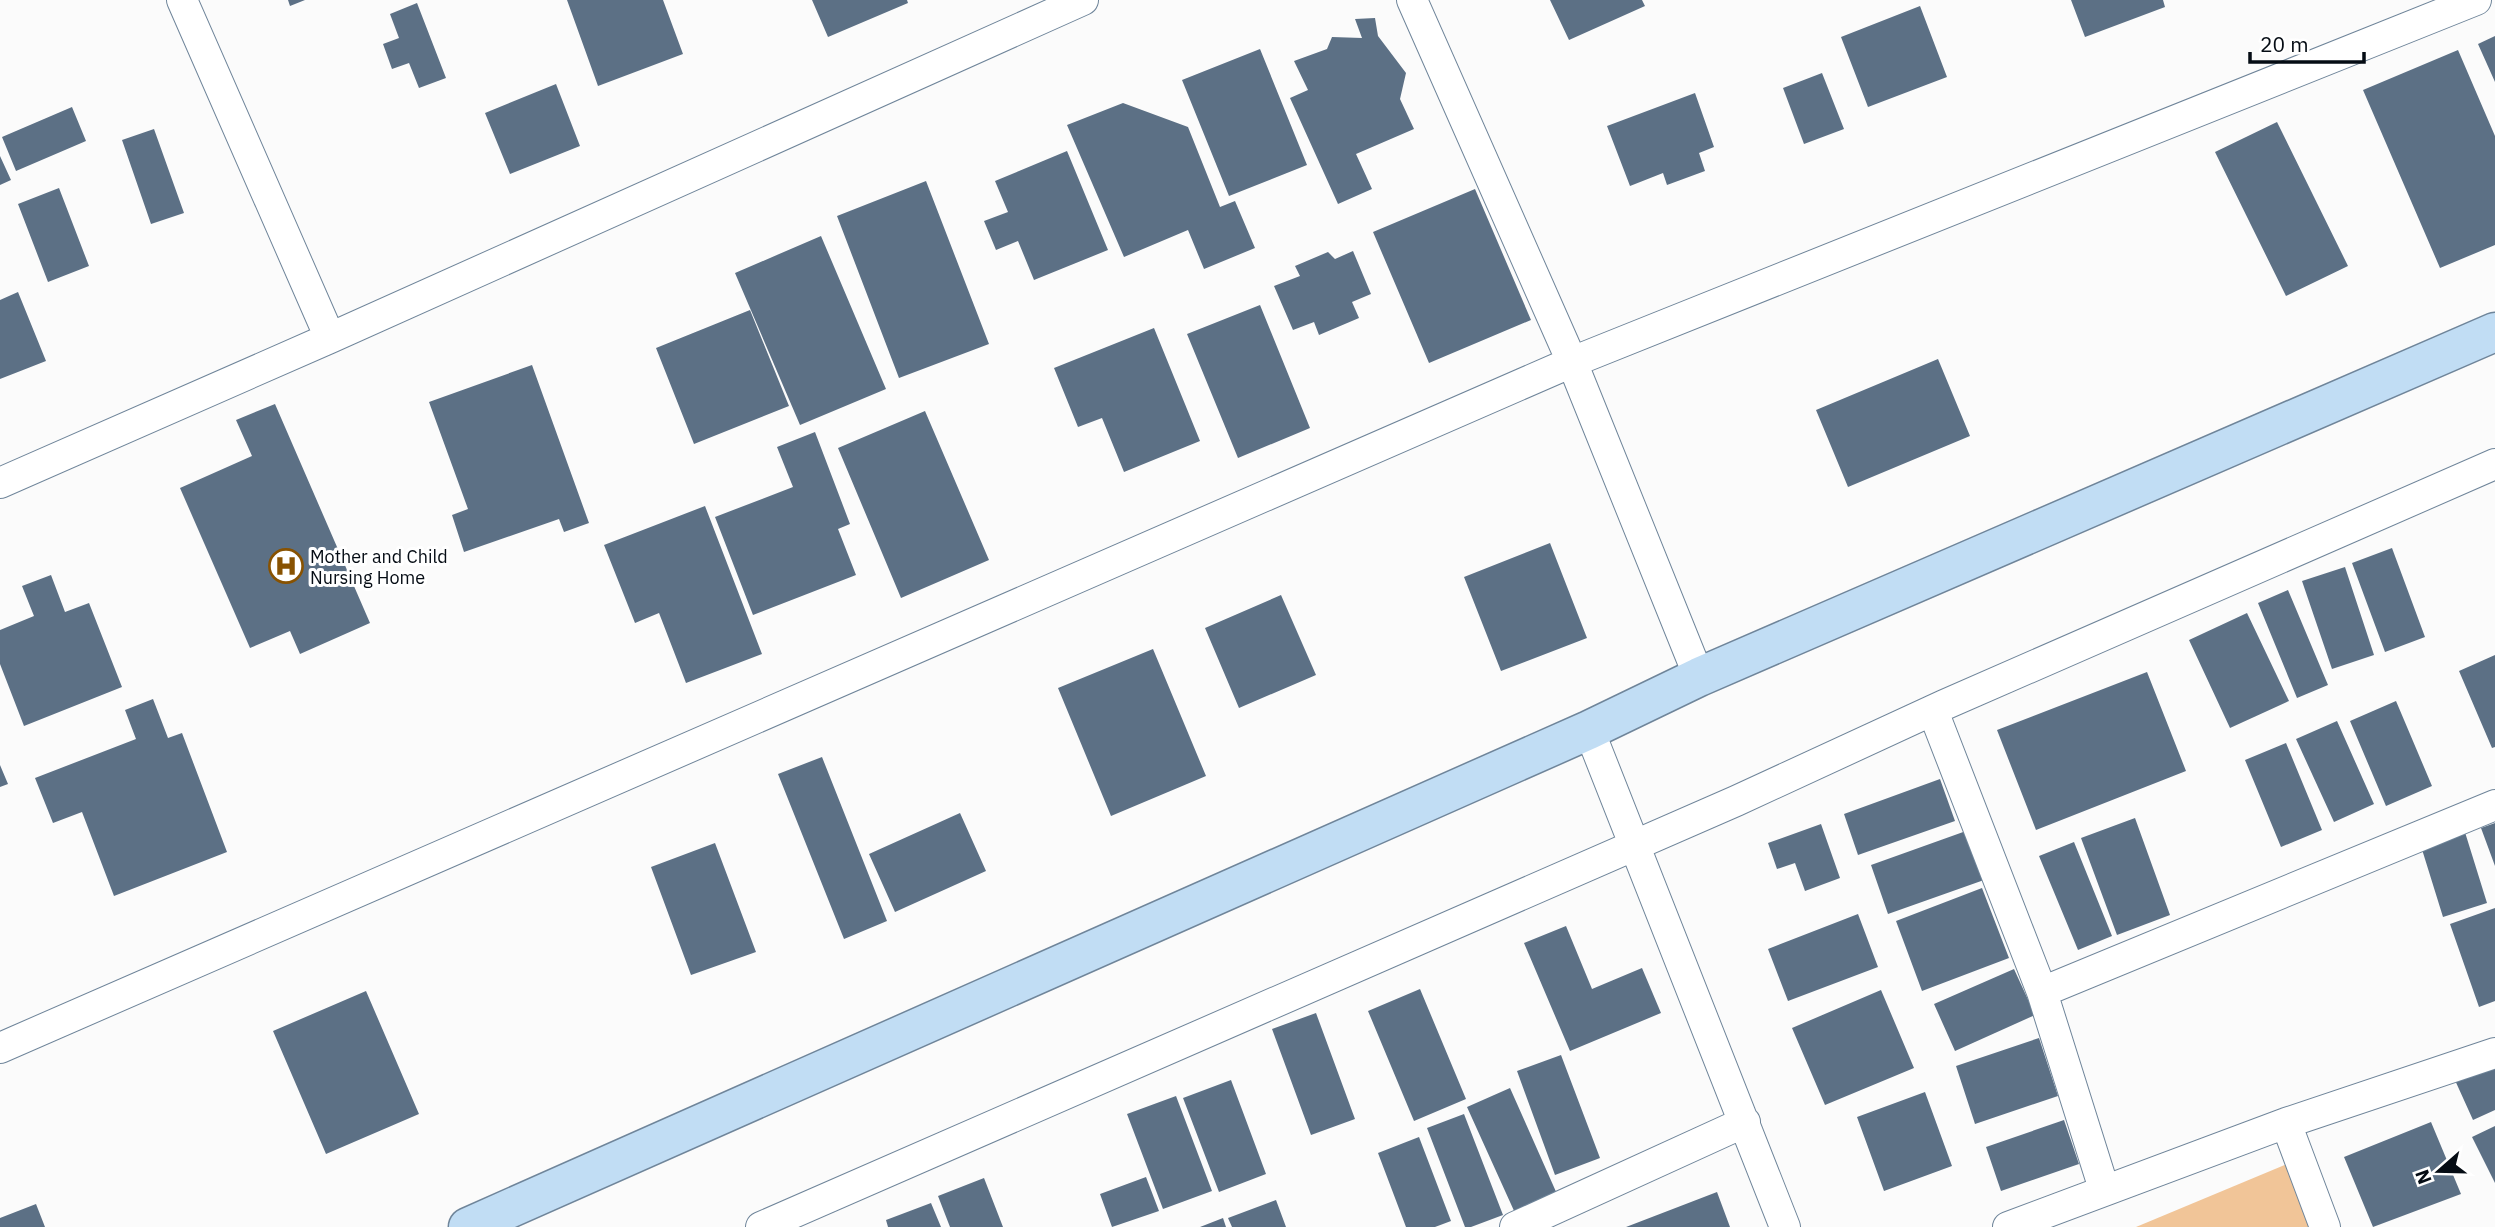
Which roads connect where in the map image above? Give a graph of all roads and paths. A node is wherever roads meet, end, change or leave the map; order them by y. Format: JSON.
{"nodes":[{"id":1,"x":181,"y":0,"type":"edge"},
{"id":2,"x":1083,"y":0,"type":"edge"},
{"id":3,"x":1412,"y":0,"type":"edge"},
{"id":4,"x":2476,"y":0,"type":"edge"},
{"id":5,"x":2495,"y":332,"type":"edge"},
{"id":6,"x":330,"y":338,"type":"junction"},
{"id":7,"x":1572,"y":362,"type":"junction"},
{"id":8,"x":2495,"y":464,"type":"edge"},
{"id":9,"x":0,"y":483,"type":"edge"},
{"id":10,"x":1699,"y":677,"type":"junction"},
{"id":11,"x":1933,"y":711,"type":"junction"},
{"id":12,"x":1589,"y":730,"type":"junction"},
{"id":13,"x":2495,"y":805,"type":"edge"},
{"id":14,"x":1636,"y":842,"type":"junction"},
{"id":15,"x":2042,"y":992,"type":"junction"},
{"id":16,"x":0,"y":1048,"type":"edge"},
{"id":17,"x":2495,"y":1053,"type":"edge"},
{"id":18,"x":1745,"y":1122,"type":"junction"},
{"id":19,"x":2286,"y":1123,"type":"junction"},
{"id":20,"x":2104,"y":1189,"type":"junction"},
{"id":21,"x":773,"y":1224,"type":"edge"},
{"id":22,"x":468,"y":1227,"type":"edge"},
{"id":23,"x":1516,"y":1227,"type":"edge"},
{"id":24,"x":1785,"y":1227,"type":"edge"},
{"id":25,"x":2008,"y":1227,"type":"edge"},
{"id":26,"x":2325,"y":1227,"type":"edge"}],
"edges":[{"from":1,"to":6,"type":"street"},
{"from":2,"to":6,"type":"street"},
{"from":3,"to":7,"type":"street"},
{"from":4,"to":7,"type":"street"},
{"from":5,"to":10,"type":"street"},
{"from":6,"to":9,"type":"street"},
{"from":7,"to":10,"type":"street"},
{"from":7,"to":16,"type":"street"},
{"from":8,"to":11,"type":"street"},
{"from":10,"to":12,"type":"street"},
{"from":11,"to":14,"type":"street"},
{"from":11,"to":15,"type":"street"},
{"from":12,"to":14,"type":"street"},
{"from":12,"to":22,"type":"street"},
{"from":13,"to":15,"type":"street"},
{"from":14,"to":18,"type":"street"},
{"from":14,"to":21,"type":"street"},
{"from":15,"to":20,"type":"street"},
{"from":17,"to":19,"type":"street"},
{"from":18,"to":23,"type":"street"},
{"from":18,"to":24,"type":"street"},
{"from":19,"to":20,"type":"street"},
{"from":19,"to":26,"type":"street"},
{"from":20,"to":25,"type":"street"}]}
